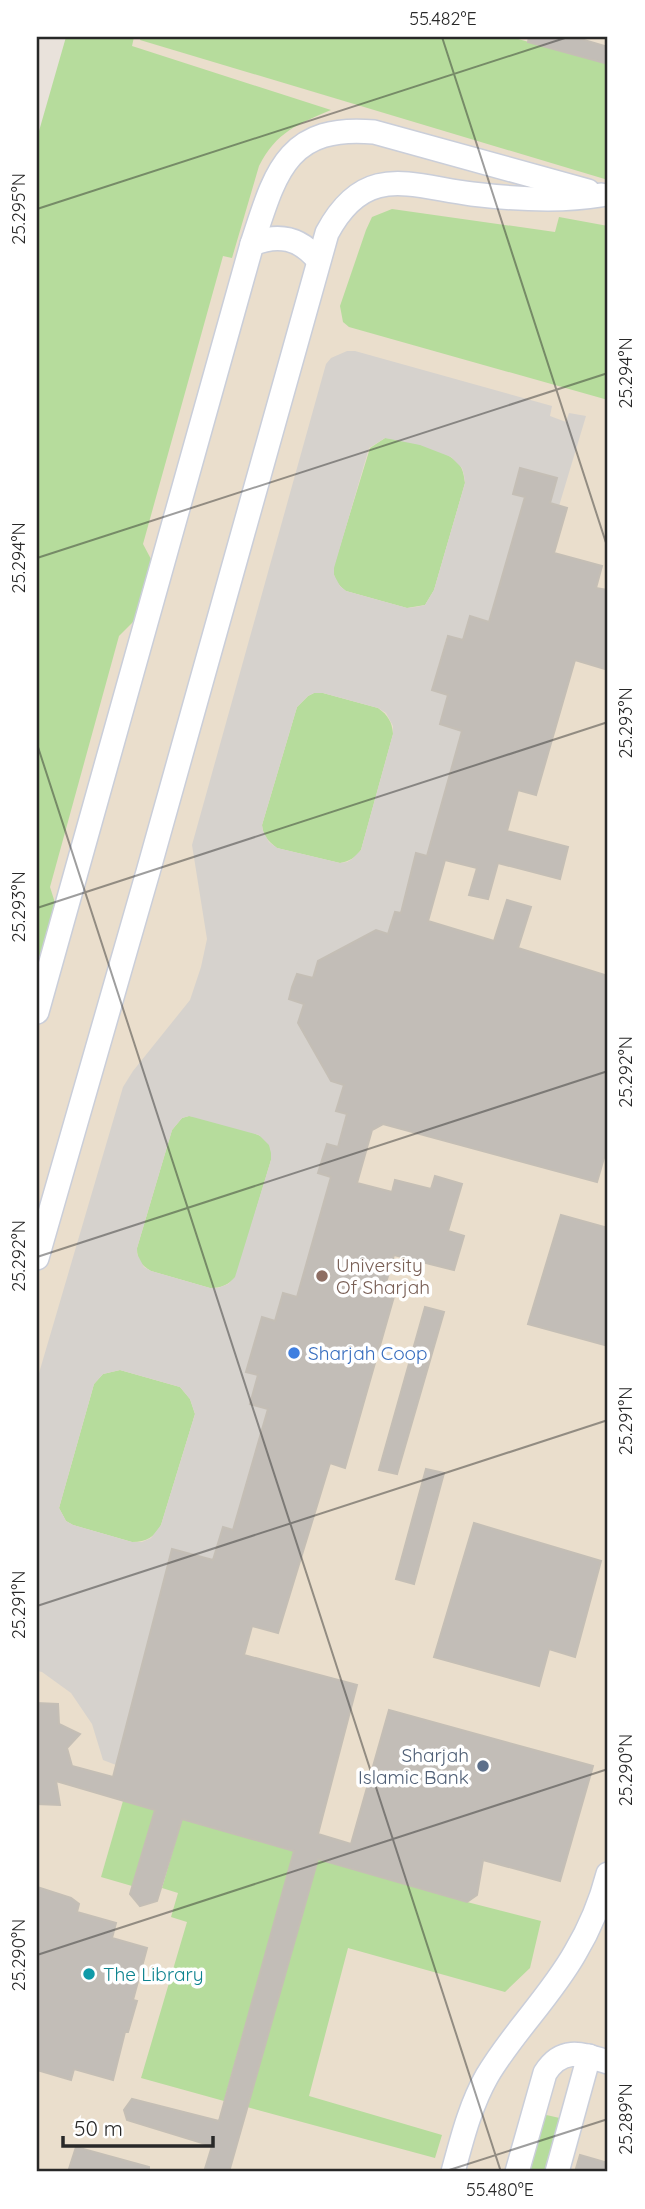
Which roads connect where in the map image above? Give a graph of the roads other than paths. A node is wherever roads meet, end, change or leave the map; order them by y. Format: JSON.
{"nodes":[{"id":1,"x":605,"y":196,"type":"edge"},
{"id":2,"x":252,"y":244,"type":"junction"},
{"id":3,"x":318,"y":260,"type":"junction"},
{"id":4,"x":37,"y":1012,"type":"edge"},
{"id":5,"x":37,"y":1258,"type":"edge"},
{"id":6,"x":608,"y":1874,"type":"edge"},
{"id":7,"x":599,"y":2059,"type":"edge"},
{"id":8,"x":453,"y":2172,"type":"edge"},
{"id":9,"x":517,"y":2172,"type":"edge"},
{"id":10,"x":557,"y":2172,"type":"edge"}],
"edges":[{"from":1,"to":2,"type":"street"},
{"from":1,"to":3,"type":"street"},
{"from":2,"to":3,"type":"street"},
{"from":2,"to":4,"type":"street"},
{"from":3,"to":5,"type":"street"},
{"from":6,"to":8,"type":"street"},
{"from":7,"to":9,"type":"street"},
{"from":7,"to":10,"type":"street"}]}
